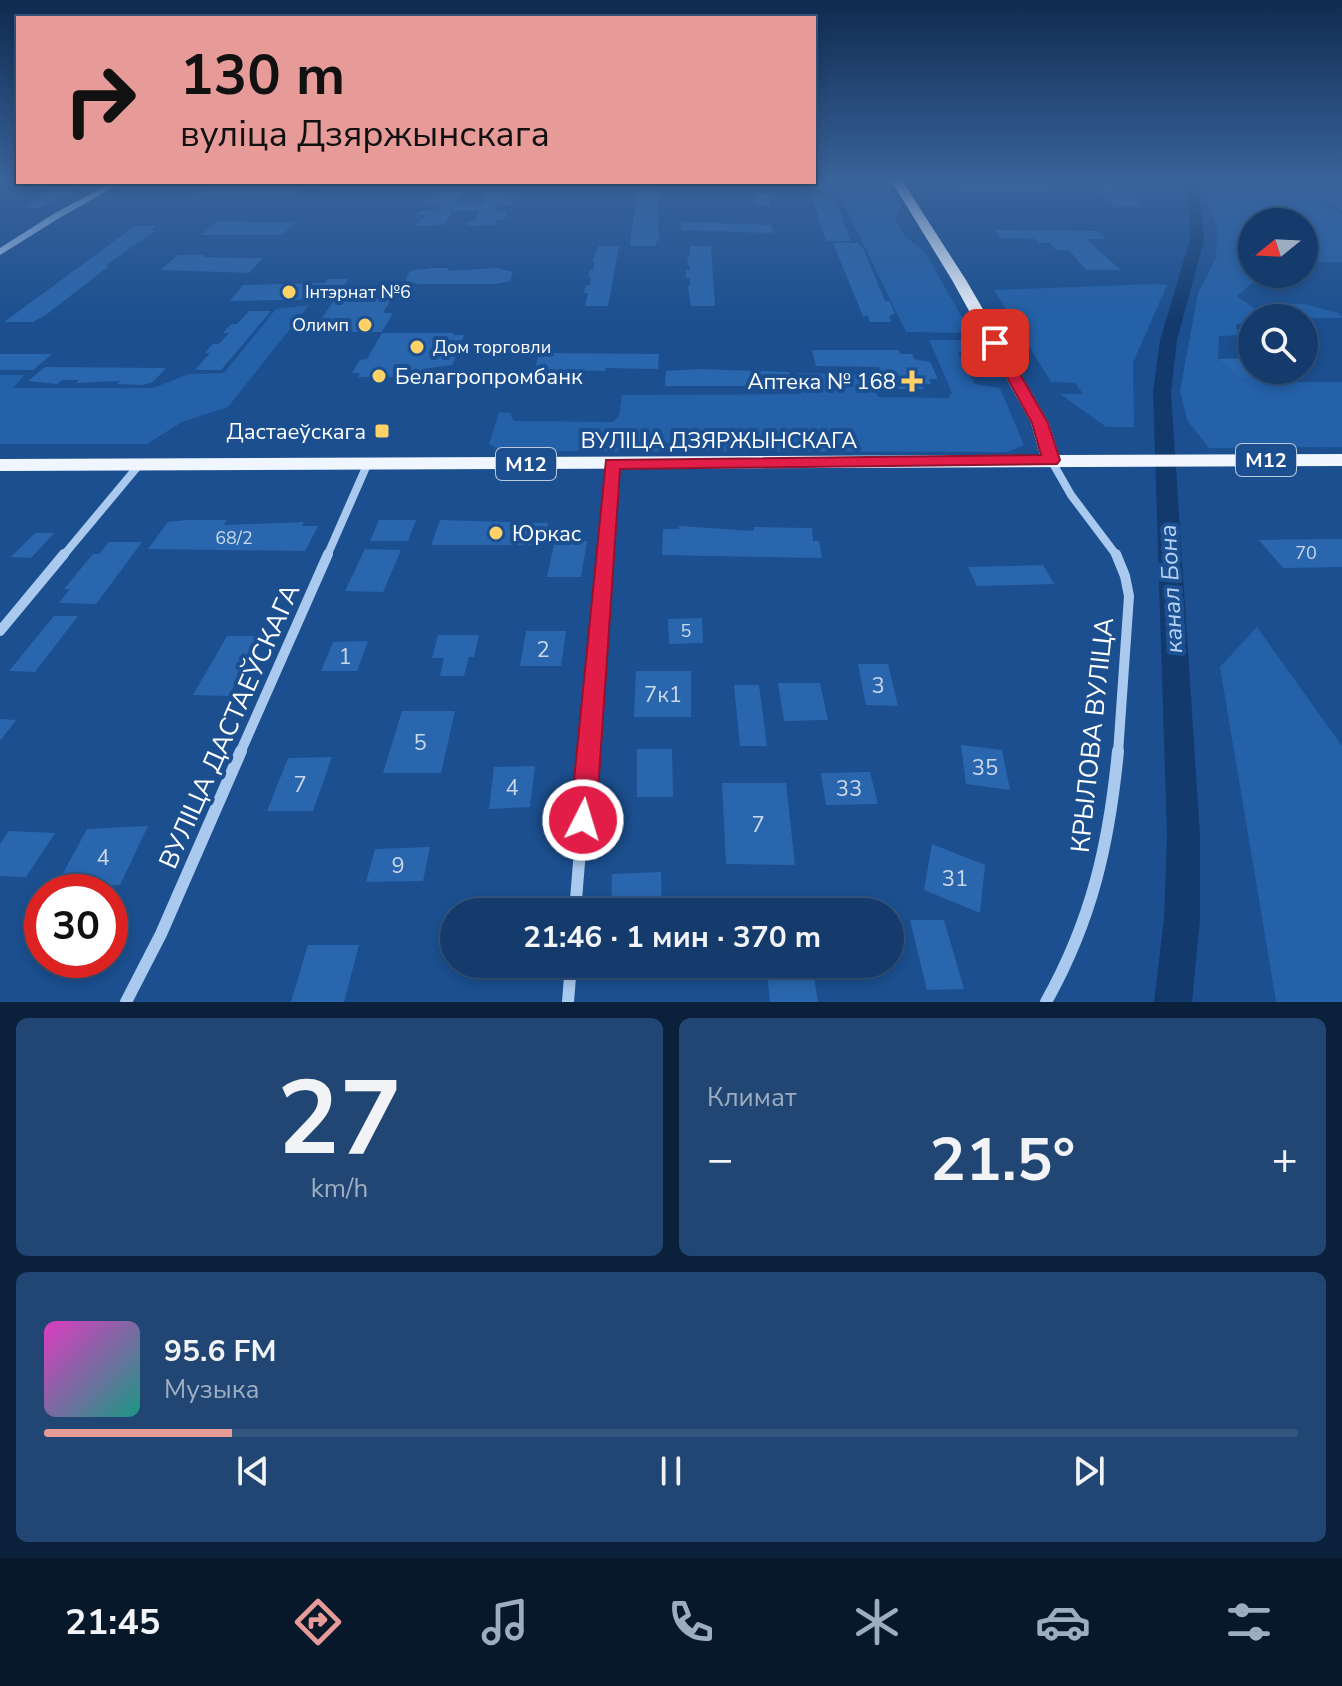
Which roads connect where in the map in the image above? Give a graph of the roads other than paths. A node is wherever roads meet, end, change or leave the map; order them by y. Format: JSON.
{"nodes":[{"id":1,"x":36,"y":229,"type":"edge"},
{"id":2,"x":927,"y":229,"type":"edge"},
{"id":3,"x":0,"y":252,"type":"edge"},
{"id":4,"x":1051,"y":460,"type":"junction"},
{"id":5,"x":1342,"y":460,"type":"edge"},
{"id":6,"x":612,"y":464,"type":"junction"},
{"id":7,"x":0,"y":465,"type":"edge"},
{"id":8,"x":139,"y":465,"type":"junction"},
{"id":9,"x":367,"y":465,"type":"junction"},
{"id":10,"x":0,"y":631,"type":"edge"},
{"id":11,"x":576,"y":898,"type":"edge"},
{"id":12,"x":570,"y":978,"type":"edge"},
{"id":13,"x":126,"y":1002,"type":"edge"},
{"id":14,"x":568,"y":1002,"type":"edge"},
{"id":15,"x":1046,"y":1002,"type":"edge"}],
"edges":[{"from":1,"to":3,"type":"street"},
{"from":2,"to":4,"type":"main road"},
{"from":4,"to":5,"type":"main road","name":"ВУЛІЦА ДЗЯРЖЫНСКАГА","number":"М12"},
{"from":4,"to":6,"type":"main road","name":"ВУЛІЦА ДЗЯРЖЫНСКАГА","number":"М12"},
{"from":4,"to":15,"type":"street","name":"КРЫЛОВА ВУЛІЦА"},
{"from":6,"to":9,"type":"main road","name":"ВУЛІЦА ДЗЯРЖЫНСКАГА","number":"М12"},
{"from":6,"to":11,"type":"street"},
{"from":7,"to":8,"type":"main road","name":"ВУЛІЦА ДЗЯРЖЫНСКАГА","number":"М12"},
{"from":8,"to":9,"type":"main road","name":"ВУЛІЦА ДЗЯРЖЫНСКАГА","number":"М12"},
{"from":8,"to":10,"type":"street"},
{"from":9,"to":13,"type":"street","name":"ВУЛІЦА ДАСТАЕЎСКАГА"},
{"from":12,"to":14,"type":"street"}]}
